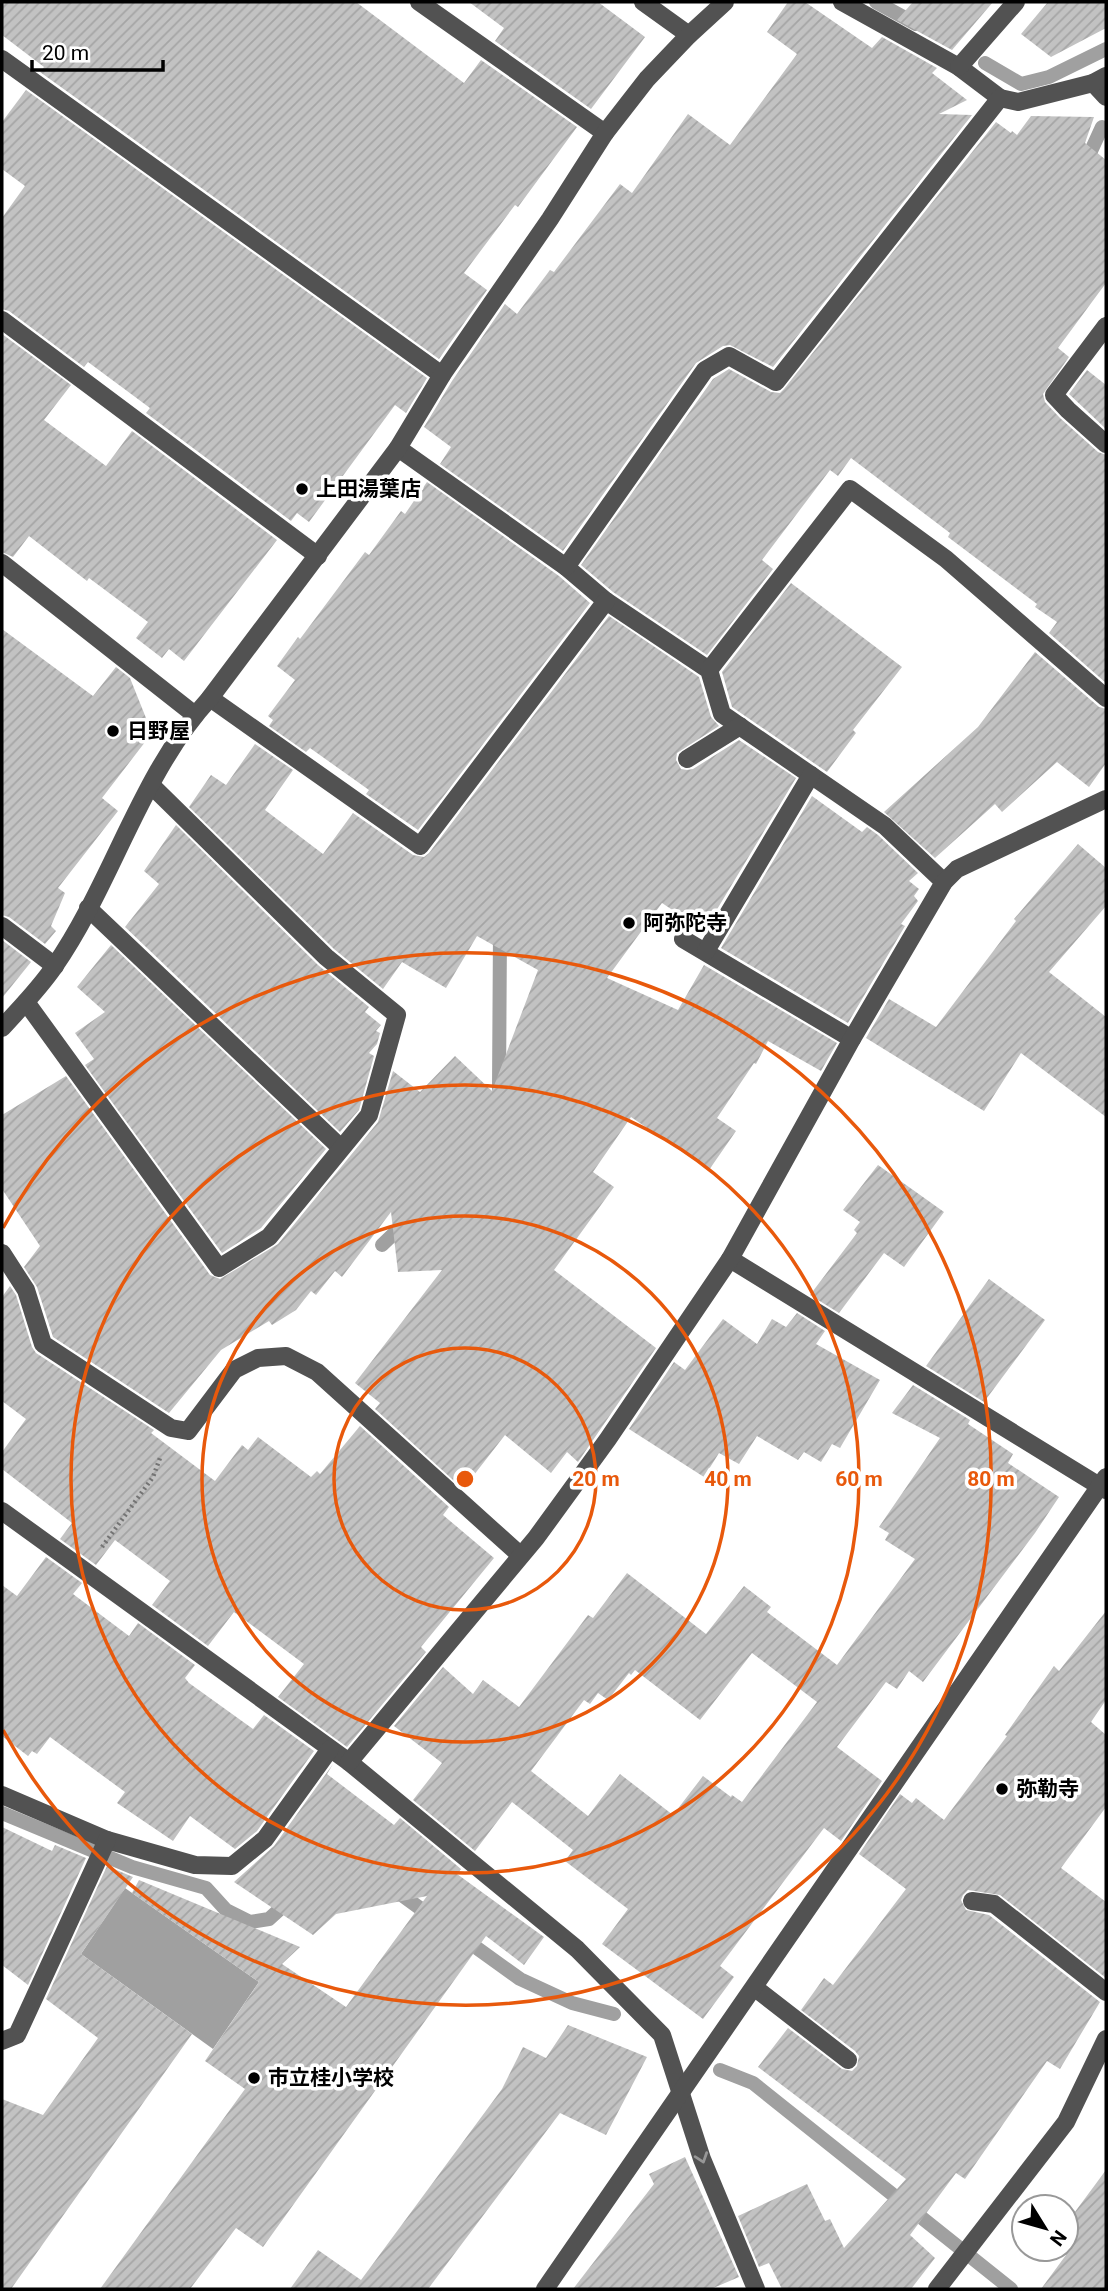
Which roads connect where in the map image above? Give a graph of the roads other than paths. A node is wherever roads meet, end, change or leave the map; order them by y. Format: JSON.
{"nodes":[{"id":1,"x":419,"y":2,"type":"edge"},
{"id":2,"x":643,"y":2,"type":"edge"},
{"id":3,"x":725,"y":2,"type":"edge"},
{"id":4,"x":842,"y":2,"type":"edge"},
{"id":5,"x":1016,"y":2,"type":"edge"},
{"id":6,"x":689,"y":35,"type":"junction"},
{"id":7,"x":2,"y":59,"type":"edge"},
{"id":8,"x":959,"y":67,"type":"junction"},
{"id":9,"x":1100,"y":80,"type":"edge"},
{"id":10,"x":1106,"y":97,"type":"edge"},
{"id":11,"x":1000,"y":98,"type":"junction"},
{"id":12,"x":605,"y":133,"type":"junction"},
{"id":13,"x":2,"y":320,"type":"edge"},
{"id":14,"x":1106,"y":326,"type":"edge"},
{"id":15,"x":442,"y":375,"type":"junction"},
{"id":16,"x":1106,"y":444,"type":"edge"},
{"id":17,"x":398,"y":448,"type":"junction"},
{"id":18,"x":318,"y":556,"type":"junction"},
{"id":19,"x":2,"y":563,"type":"edge"},
{"id":20,"x":566,"y":567,"type":"junction"},
{"id":21,"x":606,"y":601,"type":"junction"},
{"id":22,"x":709,"y":670,"type":"junction"},
{"id":23,"x":210,"y":698,"type":"junction"},
{"id":24,"x":1106,"y":698,"type":"edge"},
{"id":25,"x":195,"y":715,"type":"junction"},
{"id":26,"x":740,"y":726,"type":"junction"},
{"id":27,"x":687,"y":759,"type":"dead end"},
{"id":28,"x":811,"y":775,"type":"junction"},
{"id":29,"x":150,"y":786,"type":"junction"},
{"id":30,"x":1106,"y":799,"type":"edge"},
{"id":31,"x":944,"y":882,"type":"junction"},
{"id":32,"x":88,"y":908,"type":"junction"},
{"id":33,"x":2,"y":926,"type":"edge"},
{"id":34,"x":683,"y":939,"type":"dead end"},
{"id":35,"x":706,"y":951,"type":"junction"},
{"id":36,"x":55,"y":966,"type":"junction"},
{"id":37,"x":26,"y":1002,"type":"junction"},
{"id":38,"x":2,"y":1028,"type":"edge"},
{"id":39,"x":852,"y":1039,"type":"junction"},
{"id":40,"x":341,"y":1148,"type":"junction"},
{"id":41,"x":2,"y":1253,"type":"edge"},
{"id":42,"x":730,"y":1259,"type":"junction"},
{"id":43,"x":1104,"y":1484,"type":"edge"},
{"id":44,"x":2,"y":1511,"type":"edge"},
{"id":45,"x":520,"y":1555,"type":"junction"},
{"id":46,"x":330,"y":1749,"type":"junction"},
{"id":47,"x":349,"y":1762,"type":"junction"},
{"id":48,"x":2,"y":1795,"type":"edge"},
{"id":49,"x":104,"y":1848,"type":"junction"},
{"id":50,"x":972,"y":1901,"type":"dead end"},
{"id":51,"x":755,"y":1988,"type":"junction"},
{"id":52,"x":1106,"y":1992,"type":"edge"},
{"id":53,"x":1106,"y":2039,"type":"edge"},
{"id":54,"x":2,"y":2041,"type":"edge"},
{"id":55,"x":848,"y":2060,"type":"dead end"},
{"id":56,"x":1101,"y":2069,"type":"edge"},
{"id":57,"x":682,"y":2093,"type":"junction"},
{"id":58,"x":545,"y":2289,"type":"edge"},
{"id":59,"x":756,"y":2289,"type":"edge"},
{"id":60,"x":937,"y":2289,"type":"edge"}],
"edges":[{"from":1,"to":12,"type":"street"},
{"from":2,"to":6,"type":"street"},
{"from":3,"to":6,"type":"street"},
{"from":4,"to":8,"type":"street"},
{"from":5,"to":8,"type":"street"},
{"from":6,"to":12,"type":"street"},
{"from":7,"to":15,"type":"street"},
{"from":8,"to":11,"type":"street"},
{"from":9,"to":10,"type":"street"},
{"from":9,"to":11,"type":"street"},
{"from":11,"to":20,"type":"street"},
{"from":12,"to":15,"type":"street"},
{"from":13,"to":18,"type":"street"},
{"from":14,"to":16,"type":"street"},
{"from":15,"to":17,"type":"street"},
{"from":17,"to":18,"type":"street"},
{"from":17,"to":20,"type":"street"},
{"from":18,"to":23,"type":"street"},
{"from":19,"to":25,"type":"street"},
{"from":20,"to":21,"type":"street"},
{"from":21,"to":22,"type":"street"},
{"from":21,"to":23,"type":"street"},
{"from":22,"to":24,"type":"street"},
{"from":22,"to":26,"type":"street"},
{"from":23,"to":25,"type":"street"},
{"from":25,"to":29,"type":"street"},
{"from":26,"to":27,"type":"street"},
{"from":26,"to":28,"type":"street"},
{"from":28,"to":31,"type":"street"},
{"from":28,"to":35,"type":"street"},
{"from":29,"to":32,"type":"street"},
{"from":29,"to":40,"type":"street"},
{"from":30,"to":31,"type":"street"},
{"from":31,"to":39,"type":"street"},
{"from":32,"to":36,"type":"street"},
{"from":32,"to":40,"type":"street"},
{"from":33,"to":36,"type":"street"},
{"from":34,"to":35,"type":"street"},
{"from":35,"to":39,"type":"street"},
{"from":36,"to":37,"type":"street"},
{"from":37,"to":38,"type":"street"},
{"from":37,"to":40,"type":"street"},
{"from":39,"to":42,"type":"street"},
{"from":41,"to":45,"type":"street"},
{"from":42,"to":43,"type":"street"},
{"from":42,"to":45,"type":"street"},
{"from":43,"to":51,"type":"street"},
{"from":44,"to":46,"type":"street"},
{"from":45,"to":47,"type":"street"},
{"from":46,"to":47,"type":"street"},
{"from":46,"to":49,"type":"street"},
{"from":47,"to":57,"type":"street"},
{"from":48,"to":49,"type":"street"},
{"from":49,"to":54,"type":"street"},
{"from":50,"to":52,"type":"street"},
{"from":51,"to":55,"type":"street"},
{"from":51,"to":57,"type":"street"},
{"from":53,"to":56,"type":"street"},
{"from":56,"to":60,"type":"street"},
{"from":57,"to":58,"type":"street"},
{"from":57,"to":59,"type":"street","one_way":true}]}
